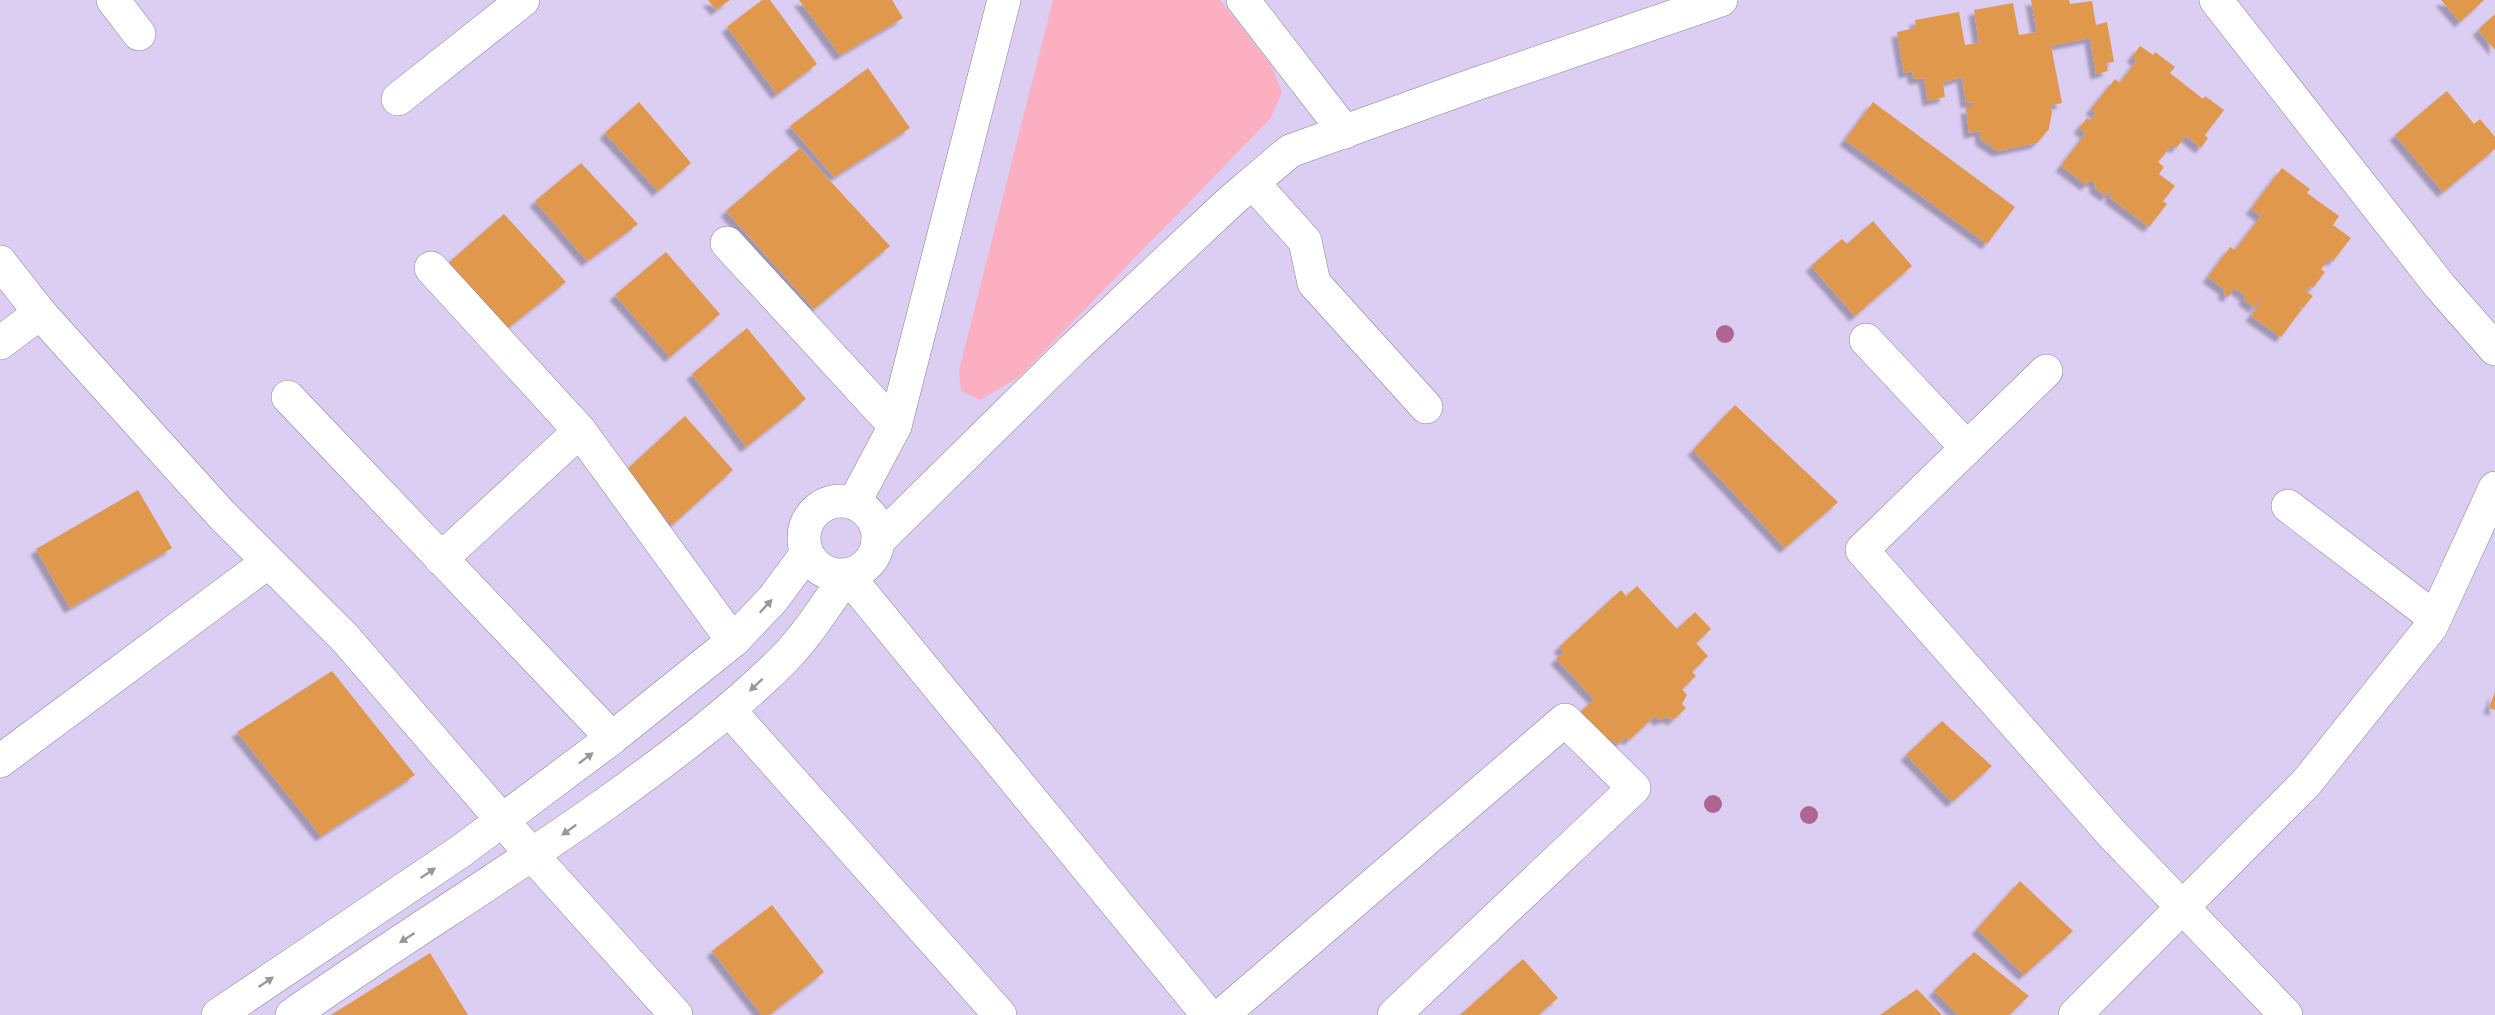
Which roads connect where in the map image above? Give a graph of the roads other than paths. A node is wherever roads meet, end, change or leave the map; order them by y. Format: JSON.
{"nodes":[{"id":1,"x":113,"y":0,"type":"edge"},
{"id":2,"x":523,"y":0,"type":"edge"},
{"id":3,"x":1004,"y":0,"type":"edge"},
{"id":4,"x":1243,"y":0,"type":"edge"},
{"id":5,"x":1721,"y":0,"type":"edge"},
{"id":6,"x":2216,"y":0,"type":"edge"},
{"id":7,"x":139,"y":34,"type":"dead end"},
{"id":8,"x":398,"y":99,"type":"dead end"},
{"id":9,"x":1345,"y":132,"type":"junction"},
{"id":10,"x":1253,"y":183,"type":"junction"},
{"id":11,"x":727,"y":243,"type":"dead end"},
{"id":12,"x":0,"y":262,"type":"edge"},
{"id":13,"x":431,"y":268,"type":"dead end"},
{"id":14,"x":40,"y":313,"type":"junction"},
{"id":15,"x":1866,"y":340,"type":"dead end"},
{"id":16,"x":0,"y":343,"type":"edge"},
{"id":17,"x":2495,"y":349,"type":"edge"},
{"id":18,"x":2046,"y":371,"type":"dead end"},
{"id":19,"x":288,"y":397,"type":"dead end"},
{"id":20,"x":1426,"y":406,"type":"dead end"},
{"id":21,"x":895,"y":426,"type":"junction"},
{"id":22,"x":580,"y":430,"type":"junction"},
{"id":23,"x":1967,"y":448,"type":"junction"},
{"id":24,"x":2495,"y":488,"type":"edge"},
{"id":25,"x":854,"y":503,"type":"junction"},
{"id":26,"x":2288,"y":506,"type":"dead end"},
{"id":27,"x":878,"y":542,"type":"junction"},
{"id":28,"x":807,"y":553,"type":"junction"},
{"id":29,"x":441,"y":559,"type":"junction"},
{"id":30,"x":268,"y":561,"type":"junction"},
{"id":31,"x":847,"y":575,"type":"junction"},
{"id":32,"x":2435,"y":618,"type":"junction"},
{"id":33,"x":733,"y":641,"type":"junction"},
{"id":34,"x":729,"y":710,"type":"junction"},
{"id":35,"x":612,"y":738,"type":"junction"},
{"id":36,"x":0,"y":761,"type":"edge"},
{"id":37,"x":502,"y":820,"type":"junction"},
{"id":38,"x":533,"y":855,"type":"junction"},
{"id":39,"x":2182,"y":907,"type":"junction"},
{"id":40,"x":218,"y":1015,"type":"edge"},
{"id":41,"x":292,"y":1015,"type":"edge"},
{"id":42,"x":676,"y":1015,"type":"edge"},
{"id":43,"x":1000,"y":1015,"type":"edge"},
{"id":44,"x":1208,"y":1015,"type":"edge"},
{"id":45,"x":1222,"y":1015,"type":"edge"},
{"id":46,"x":1394,"y":1015,"type":"edge"},
{"id":47,"x":2075,"y":1015,"type":"edge"},
{"id":48,"x":2286,"y":1015,"type":"edge"}],
"edges":[{"from":1,"to":7,"type":"street"},
{"from":2,"to":8,"type":"street"},
{"from":3,"to":21,"type":"street"},
{"from":4,"to":9,"type":"street"},
{"from":5,"to":9,"type":"street"},
{"from":6,"to":17,"type":"street"},
{"from":9,"to":10,"type":"street"},
{"from":10,"to":20,"type":"street"},
{"from":10,"to":27,"type":"street"},
{"from":11,"to":21,"type":"street"},
{"from":12,"to":14,"type":"street"},
{"from":13,"to":22,"type":"street"},
{"from":14,"to":16,"type":"street"},
{"from":14,"to":30,"type":"street"},
{"from":15,"to":23,"type":"street"},
{"from":18,"to":23,"type":"street"},
{"from":19,"to":29,"type":"street"},
{"from":21,"to":25,"type":"street"},
{"from":22,"to":29,"type":"street"},
{"from":22,"to":33,"type":"street"},
{"from":23,"to":39,"type":"street"},
{"from":24,"to":32,"type":"street"},
{"from":25,"to":27,"type":"street"},
{"from":25,"to":28,"type":"street"},
{"from":26,"to":32,"type":"street"},
{"from":27,"to":31,"type":"street"},
{"from":28,"to":31,"type":"street"},
{"from":33,"to":28,"type":"street","one_way":true},
{"from":29,"to":35,"type":"street"},
{"from":30,"to":36,"type":"street"},
{"from":30,"to":37,"type":"street"},
{"from":31,"to":34,"type":"street","one_way":true},
{"from":31,"to":44,"type":"street"},
{"from":32,"to":39,"type":"street"},
{"from":33,"to":35,"type":"street"},
{"from":34,"to":38,"type":"street","one_way":true},
{"from":34,"to":43,"type":"street"},
{"from":37,"to":35,"type":"street","one_way":true},
{"from":37,"to":38,"type":"street"},
{"from":40,"to":37,"type":"street","one_way":true},
{"from":38,"to":41,"type":"street","one_way":true},
{"from":38,"to":42,"type":"street"},
{"from":39,"to":47,"type":"street"},
{"from":39,"to":48,"type":"street"},
{"from":45,"to":46,"type":"street"}]}
